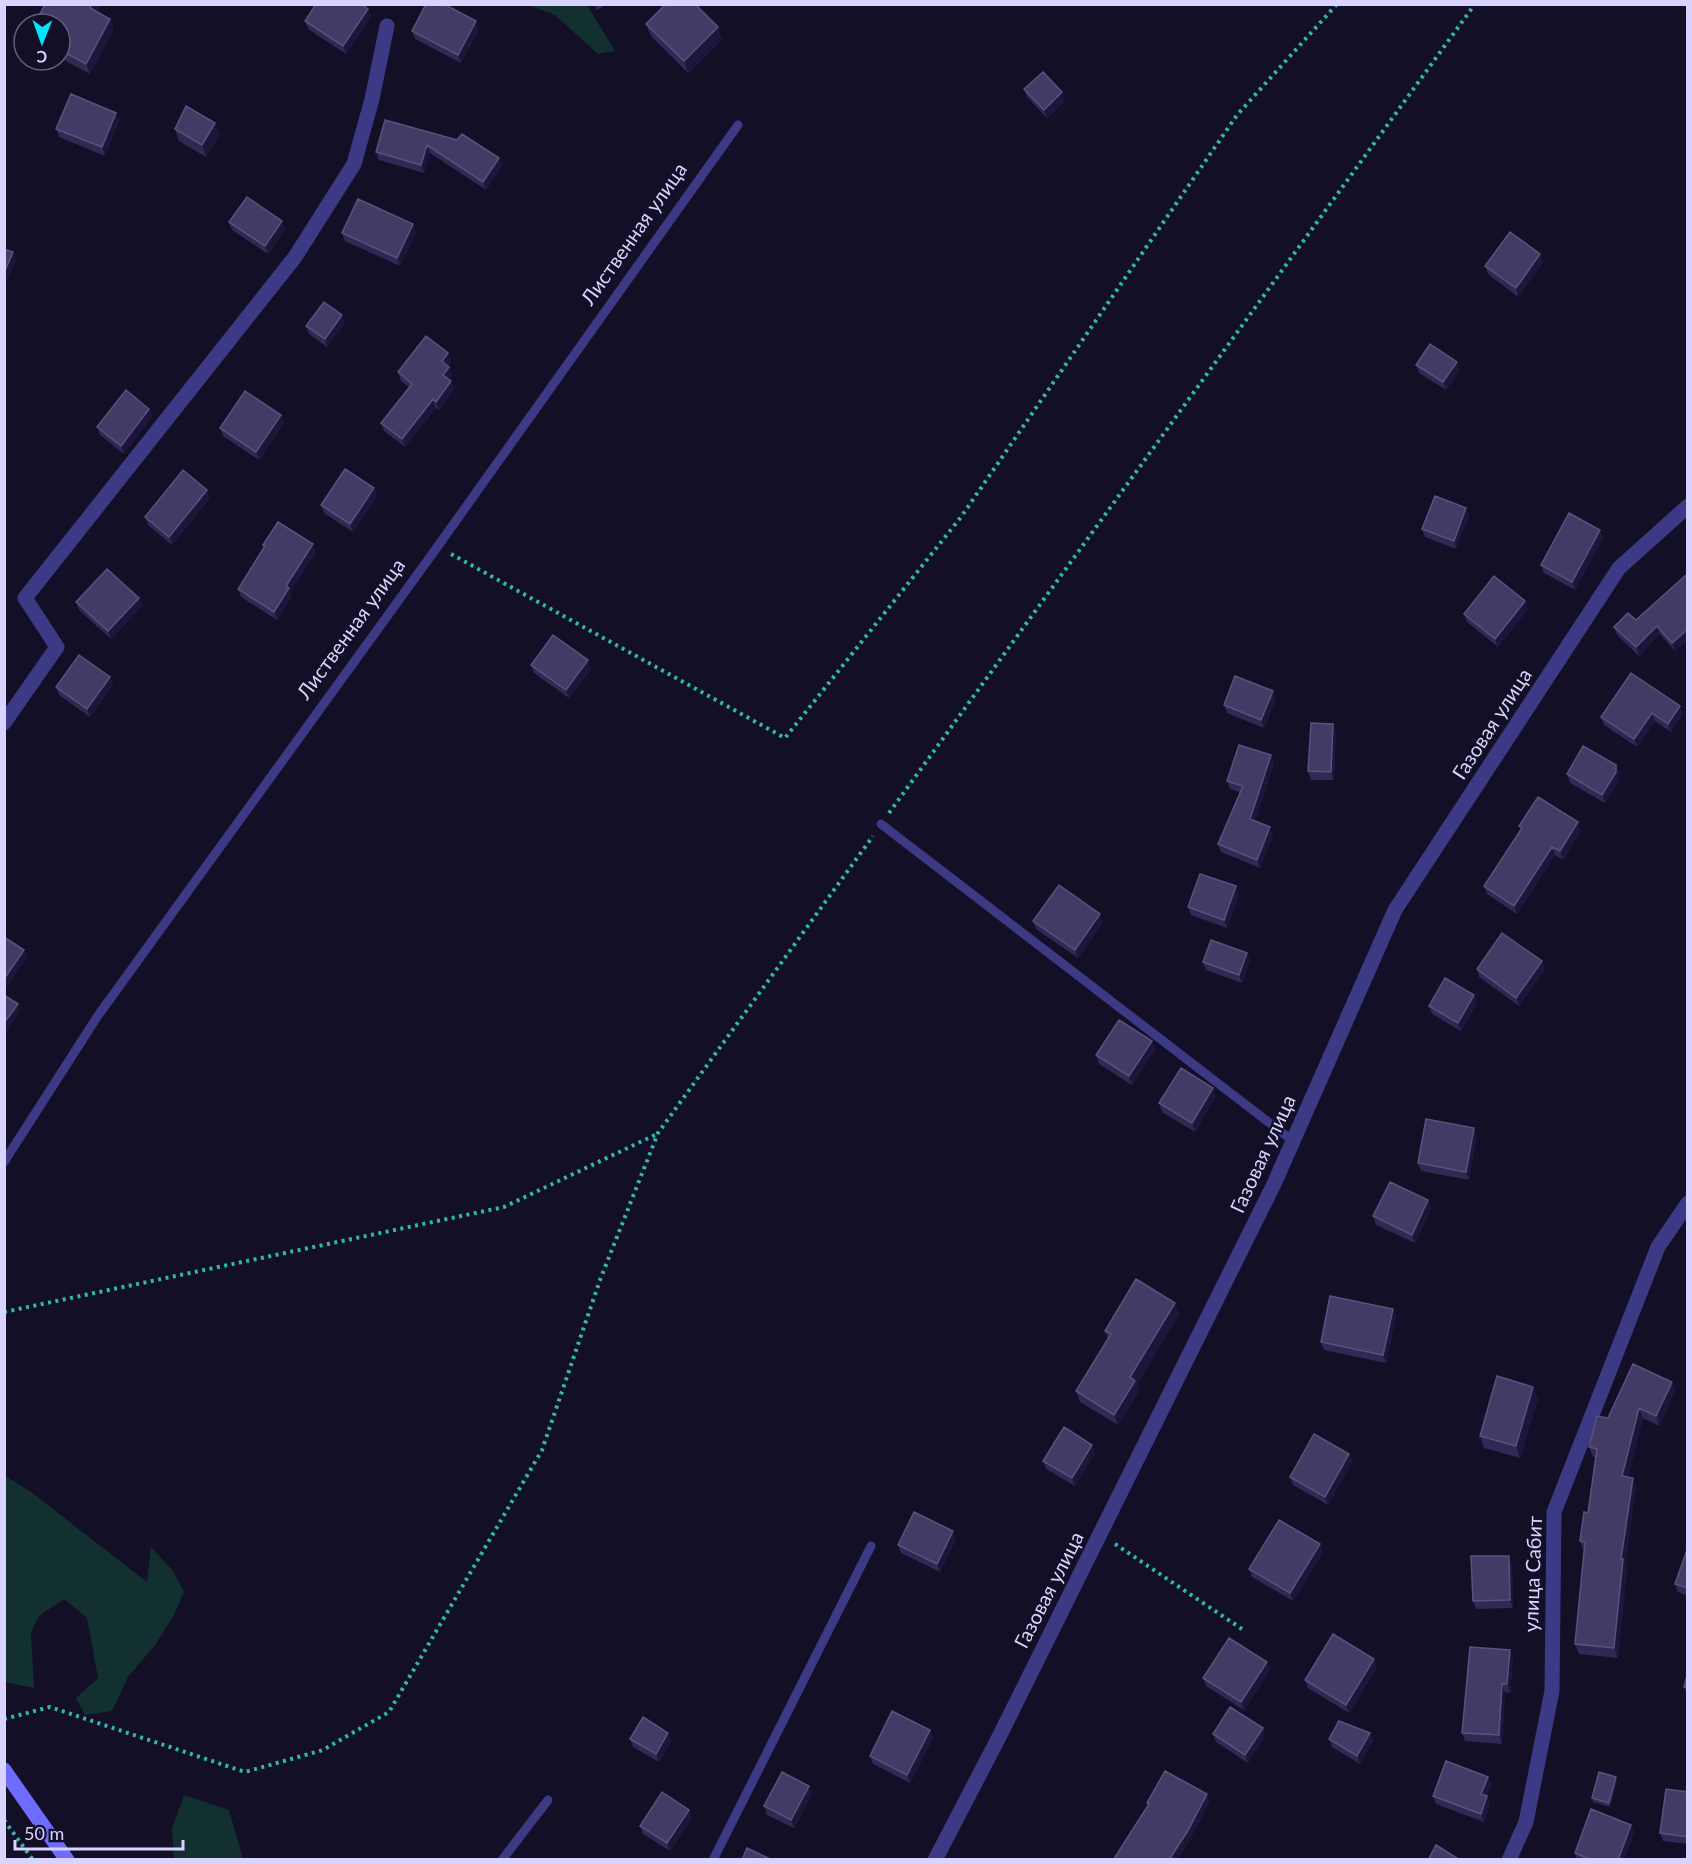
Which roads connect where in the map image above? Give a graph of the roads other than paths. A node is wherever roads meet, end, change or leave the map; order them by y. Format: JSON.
{"nodes":[{"id":1,"x":387,"y":26,"type":"dead end"},
{"id":2,"x":738,"y":125,"type":"dead end"},
{"id":3,"x":1688,"y":506,"type":"edge"},
{"id":4,"x":4,"y":723,"type":"edge"},
{"id":5,"x":881,"y":824,"type":"road end"},
{"id":6,"x":1293,"y":1141,"type":"junction"},
{"id":7,"x":4,"y":1162,"type":"edge"},
{"id":8,"x":1688,"y":1203,"type":"edge"},
{"id":9,"x":871,"y":1546,"type":"dead end"},
{"id":10,"x":4,"y":1770,"type":"edge"},
{"id":11,"x":548,"y":1800,"type":"dead end"},
{"id":12,"x":67,"y":1860,"type":"edge"},
{"id":13,"x":502,"y":1860,"type":"edge"},
{"id":14,"x":713,"y":1860,"type":"edge"},
{"id":15,"x":935,"y":1860,"type":"edge"},
{"id":16,"x":1509,"y":1860,"type":"edge"}],
"edges":[{"from":1,"to":4,"type":"street"},
{"from":2,"to":7,"type":"lane","name":"Лиственная улица"},
{"from":3,"to":6,"type":"street","name":"Газовая улица"},
{"from":5,"to":6,"type":"lane"},
{"from":6,"to":15,"type":"street","name":"Газовая улица"},
{"from":8,"to":16,"type":"street","name":"улица Сабит"},
{"from":9,"to":14,"type":"lane"},
{"from":10,"to":12,"type":"street"},
{"from":11,"to":13,"type":"lane"}]}
